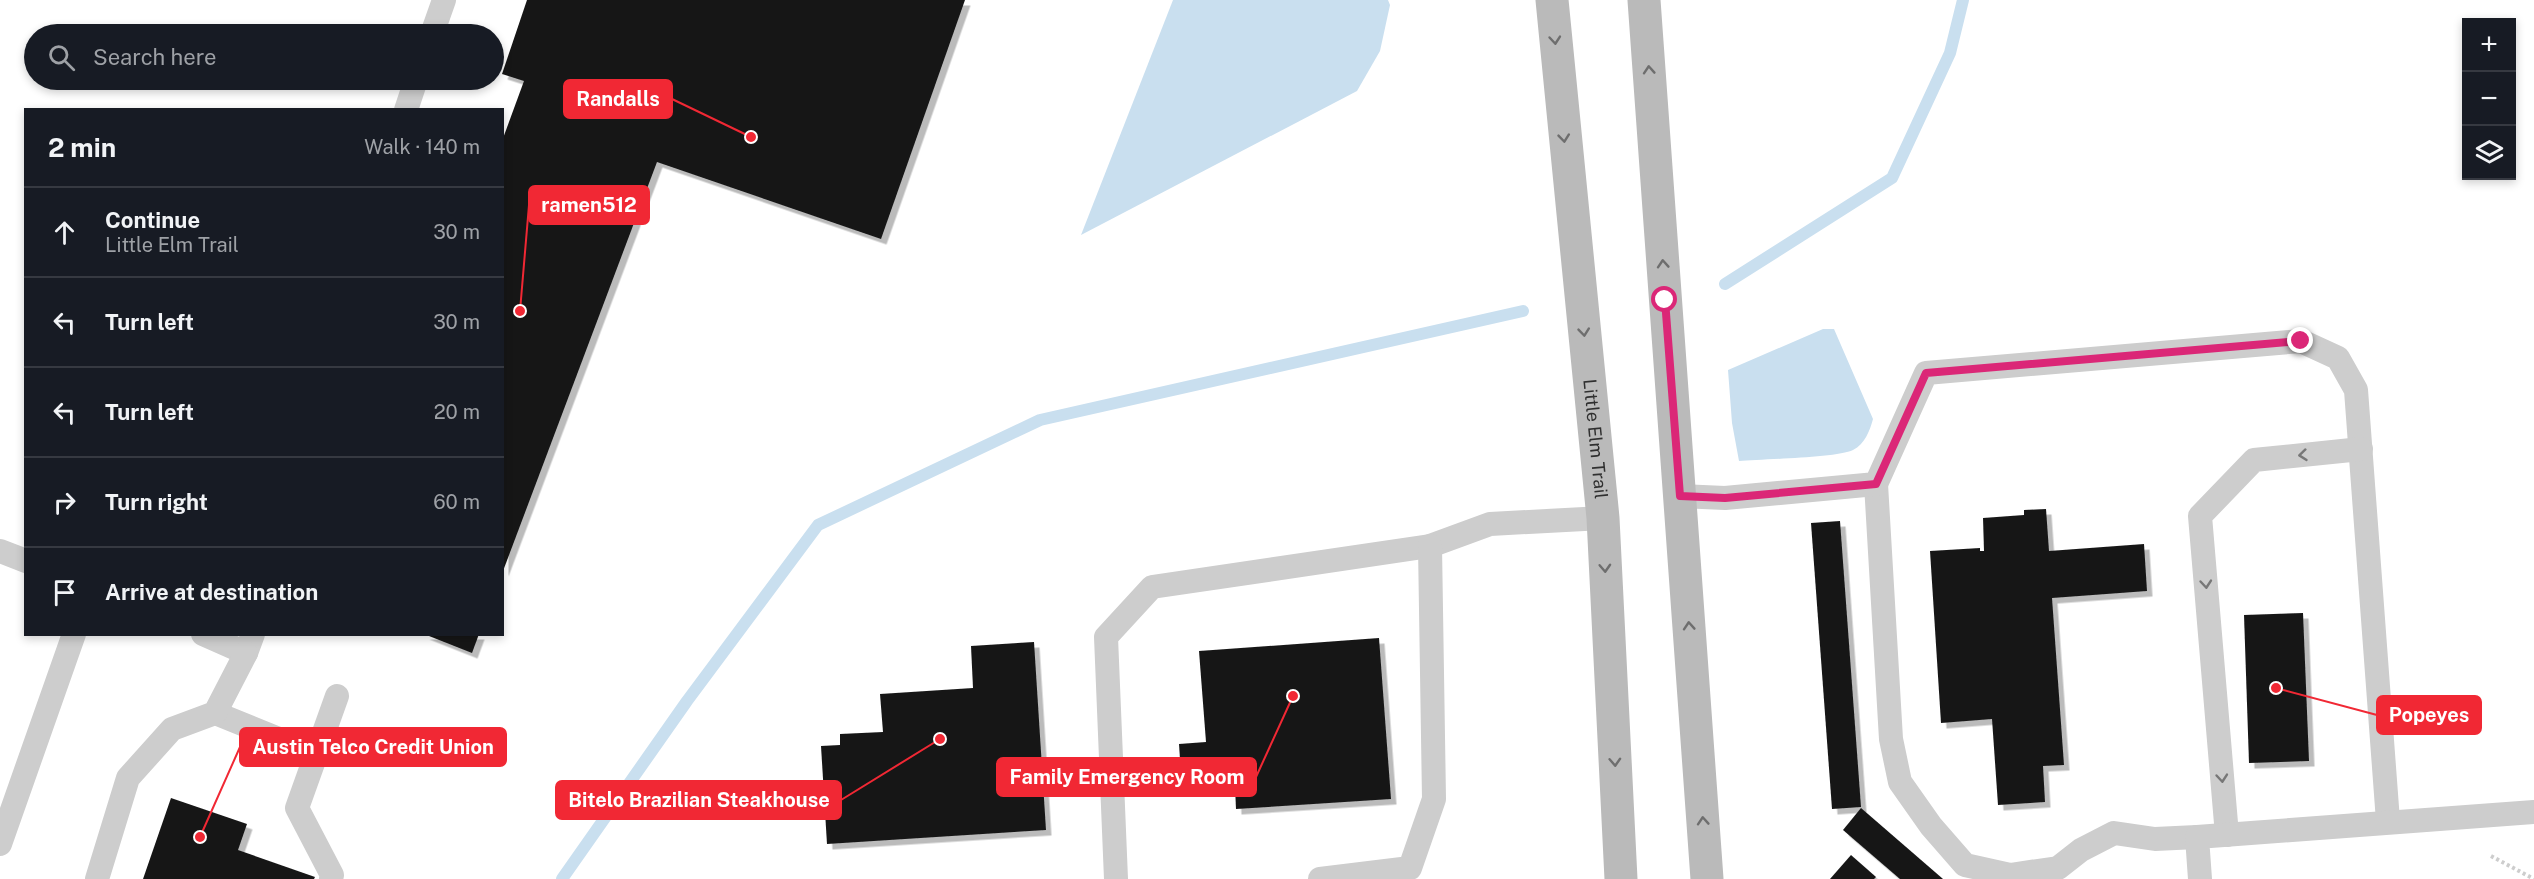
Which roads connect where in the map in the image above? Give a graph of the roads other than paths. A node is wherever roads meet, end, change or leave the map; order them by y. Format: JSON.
{"nodes":[{"id":1,"x":444,"y":0,"type":"edge"},
{"id":2,"x":1552,"y":0,"type":"edge"},
{"id":3,"x":1644,"y":0,"type":"edge"},
{"id":4,"x":436,"y":24,"type":"edge"},
{"id":5,"x":413,"y":90,"type":"edge"},
{"id":6,"x":407,"y":108,"type":"edge"},
{"id":7,"x":2361,"y":449,"type":"junction"},
{"id":8,"x":1876,"y":484,"type":"junction"},
{"id":9,"x":1680,"y":496,"type":"junction"},
{"id":10,"x":1603,"y":518,"type":"junction"},
{"id":11,"x":1430,"y":546,"type":"junction"},
{"id":12,"x":0,"y":551,"type":"edge"},
{"id":13,"x":24,"y":560,"type":"edge"},
{"id":14,"x":73,"y":636,"type":"edge"},
{"id":15,"x":212,"y":636,"type":"edge"},
{"id":16,"x":250,"y":644,"type":"edge"},
{"id":17,"x":337,"y":696,"type":"dead end"},
{"id":18,"x":215,"y":713,"type":"junction"},
{"id":19,"x":316,"y":754,"type":"junction"},
{"id":20,"x":2534,"y":812,"type":"edge"},
{"id":21,"x":2388,"y":821,"type":"junction"},
{"id":22,"x":2227,"y":835,"type":"junction"},
{"id":23,"x":2197,"y":837,"type":"junction"},
{"id":24,"x":0,"y":844,"type":"edge"},
{"id":25,"x":96,"y":879,"type":"edge"},
{"id":26,"x":331,"y":879,"type":"edge"},
{"id":27,"x":1116,"y":879,"type":"edge"},
{"id":28,"x":1320,"y":879,"type":"edge"},
{"id":29,"x":1621,"y":879,"type":"edge"},
{"id":30,"x":1707,"y":879,"type":"edge"},
{"id":31,"x":2200,"y":879,"type":"edge"}],
"edges":[{"from":1,"to":4,"type":"lane"},
{"from":2,"to":10,"type":"street","name":"Little Elm Trail","one_way":true},
{"from":9,"to":3,"type":"street","one_way":true},
{"from":5,"to":6,"type":"lane"},
{"from":7,"to":8,"type":"lane"},
{"from":7,"to":21,"type":"lane"},
{"from":7,"to":22,"type":"lane","one_way":true},
{"from":8,"to":9,"type":"lane"},
{"from":8,"to":23,"type":"lane"},
{"from":30,"to":9,"type":"street","one_way":true},
{"from":10,"to":11,"type":"lane"},
{"from":10,"to":29,"type":"street","name":"Little Elm Trail","one_way":true},
{"from":11,"to":27,"type":"lane"},
{"from":11,"to":28,"type":"lane"},
{"from":12,"to":13,"type":"lane"},
{"from":14,"to":24,"type":"lane"},
{"from":15,"to":16,"type":"lane"},
{"from":16,"to":18,"type":"lane"},
{"from":17,"to":19,"type":"lane"},
{"from":18,"to":19,"type":"lane"},
{"from":18,"to":25,"type":"lane"},
{"from":19,"to":26,"type":"lane"},
{"from":20,"to":21,"type":"lane"},
{"from":21,"to":22,"type":"lane"},
{"from":22,"to":23,"type":"lane"},
{"from":23,"to":31,"type":"lane"}]}
